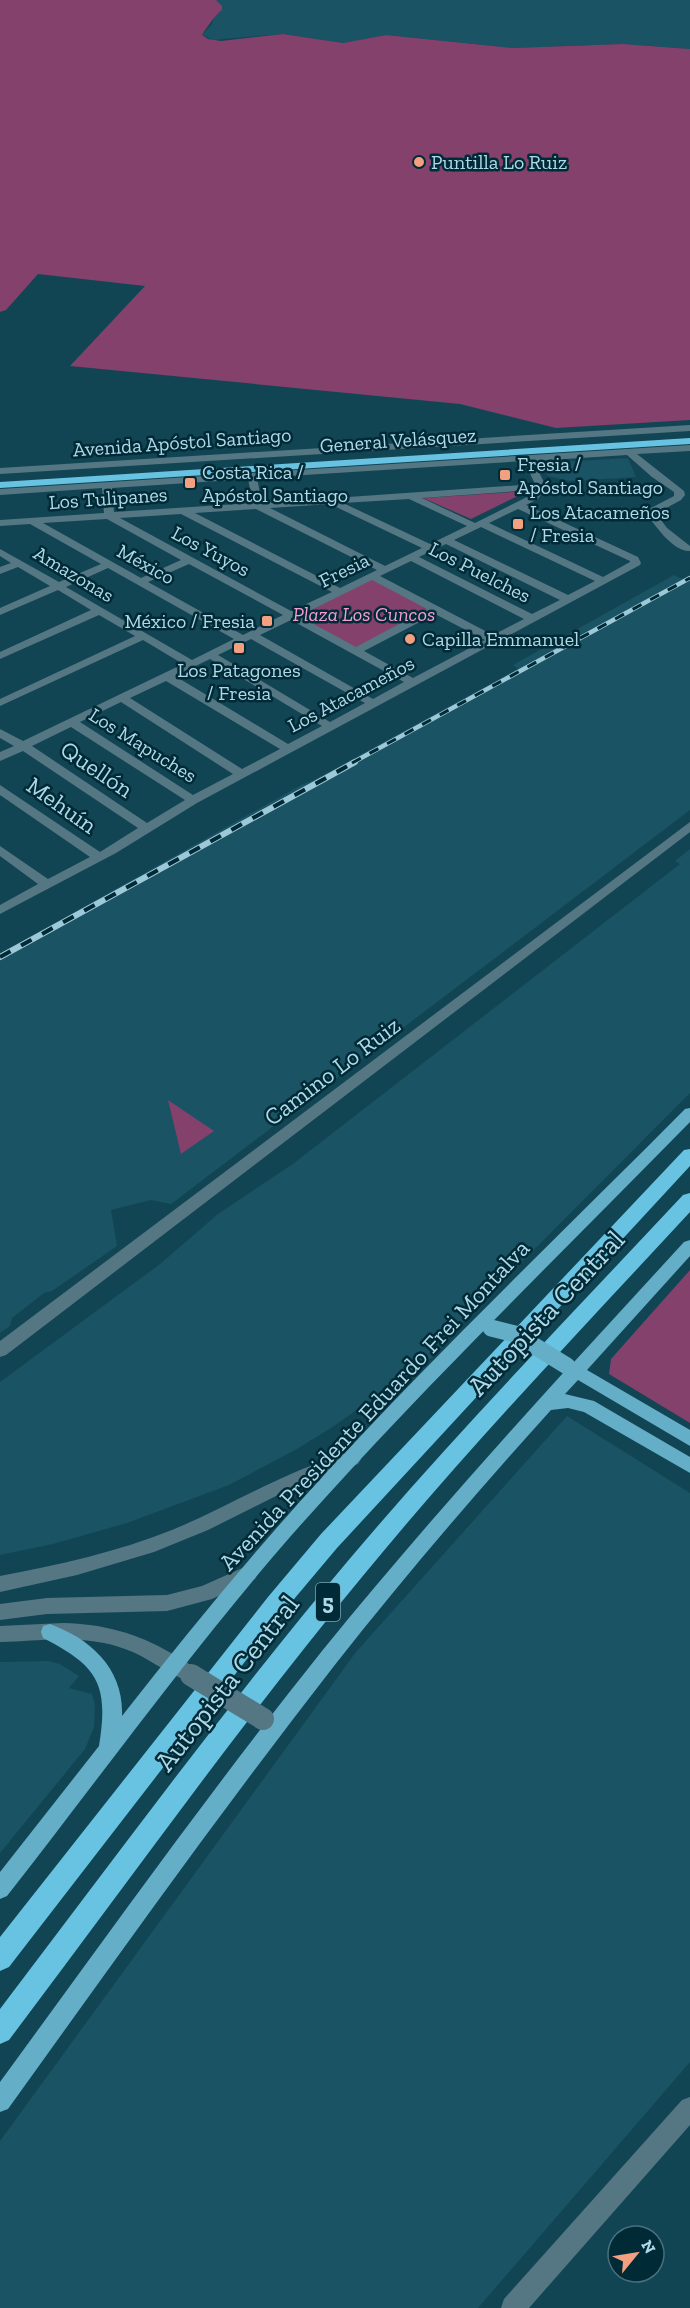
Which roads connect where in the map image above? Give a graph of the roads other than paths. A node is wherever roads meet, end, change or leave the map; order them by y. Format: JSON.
{"nodes":[{"id":1,"x":690,"y":429,"type":"edge"},
{"id":2,"x":690,"y":435,"type":"edge"},
{"id":3,"x":690,"y":441,"type":"edge"},
{"id":4,"x":690,"y":448,"type":"edge"},
{"id":5,"x":629,"y":452,"type":"junction"},
{"id":6,"x":528,"y":459,"type":"junction"},
{"id":7,"x":0,"y":471,"type":"edge"},
{"id":8,"x":252,"y":476,"type":"junction"},
{"id":9,"x":0,"y":478,"type":"edge"},
{"id":10,"x":0,"y":485,"type":"edge"},
{"id":11,"x":107,"y":486,"type":"junction"},
{"id":12,"x":541,"y":487,"type":"junction"},
{"id":13,"x":0,"y":492,"type":"edge"},
{"id":14,"x":409,"y":496,"type":"junction"},
{"id":15,"x":332,"y":501,"type":"junction"},
{"id":16,"x":518,"y":505,"type":"junction"},
{"id":17,"x":258,"y":506,"type":"junction"},
{"id":18,"x":184,"y":511,"type":"junction"},
{"id":19,"x":109,"y":516,"type":"junction"},
{"id":20,"x":32,"y":521,"type":"junction"},
{"id":21,"x":0,"y":523,"type":"edge"},
{"id":22,"x":478,"y":525,"type":"junction"},
{"id":23,"x":446,"y":540,"type":"junction"},
{"id":24,"x":430,"y":548,"type":"junction"},
{"id":25,"x":687,"y":549,"type":"dead end"},
{"id":26,"x":0,"y":552,"type":"edge"},
{"id":27,"x":411,"y":557,"type":"junction"},
{"id":28,"x":189,"y":560,"type":"junction"},
{"id":29,"x":20,"y":563,"type":"junction"},
{"id":30,"x":109,"y":564,"type":"junction"},
{"id":31,"x":385,"y":570,"type":"junction"},
{"id":32,"x":0,"y":571,"type":"edge"},
{"id":33,"x":372,"y":576,"type":"junction"},
{"id":34,"x":604,"y":581,"type":"junction"},
{"id":35,"x":140,"y":582,"type":"junction"},
{"id":36,"x":59,"y":586,"type":"junction"},
{"id":37,"x":340,"y":592,"type":"junction"},
{"id":38,"x":569,"y":600,"type":"junction"},
{"id":39,"x":436,"y":609,"type":"junction"},
{"id":40,"x":100,"y":610,"type":"junction"},
{"id":41,"x":0,"y":612,"type":"edge"},
{"id":42,"x":292,"y":615,"type":"junction"},
{"id":43,"x":533,"y":619,"type":"junction"},
{"id":44,"x":143,"y":636,"type":"junction"},
{"id":45,"x":247,"y":637,"type":"junction"},
{"id":46,"x":494,"y":640,"type":"junction"},
{"id":47,"x":356,"y":651,"type":"junction"},
{"id":48,"x":210,"y":655,"type":"junction"},
{"id":49,"x":0,"y":656,"type":"edge"},
{"id":50,"x":191,"y":664,"type":"junction"},
{"id":51,"x":166,"y":676,"type":"junction"},
{"id":52,"x":414,"y":683,"type":"junction"},
{"id":53,"x":122,"y":698,"type":"junction"},
{"id":54,"x":0,"y":703,"type":"edge"},
{"id":55,"x":374,"y":704,"type":"junction"},
{"id":56,"x":72,"y":722,"type":"junction"},
{"id":57,"x":331,"y":727,"type":"junction"},
{"id":58,"x":0,"y":733,"type":"edge"},
{"id":59,"x":23,"y":746,"type":"junction"},
{"id":60,"x":288,"y":749,"type":"junction"},
{"id":61,"x":0,"y":757,"type":"edge"},
{"id":62,"x":242,"y":774,"type":"junction"},
{"id":63,"x":0,"y":789,"type":"edge"},
{"id":64,"x":194,"y":800,"type":"junction"},
{"id":65,"x":690,"y":826,"type":"edge"},
{"id":66,"x":147,"y":828,"type":"junction"},
{"id":67,"x":1,"y":853,"type":"edge"},
{"id":68,"x":99,"y":857,"type":"junction"},
{"id":69,"x":47,"y":885,"type":"junction"},
{"id":70,"x":0,"y":910,"type":"edge"},
{"id":71,"x":690,"y":1113,"type":"edge"},
{"id":72,"x":690,"y":1155,"type":"edge"},
{"id":73,"x":690,"y":1200,"type":"edge"},
{"id":74,"x":690,"y":1246,"type":"edge"},
{"id":75,"x":473,"y":1333,"type":"junction"},
{"id":76,"x":0,"y":1350,"type":"edge"},
{"id":77,"x":571,"y":1369,"type":"junction"},
{"id":78,"x":548,"y":1403,"type":"junction"},
{"id":79,"x":690,"y":1439,"type":"edge"},
{"id":80,"x":352,"y":1459,"type":"junction"},
{"id":81,"x":690,"y":1466,"type":"edge"},
{"id":82,"x":249,"y":1573,"type":"junction"},
{"id":83,"x":0,"y":1584,"type":"edge"},
{"id":84,"x":0,"y":1612,"type":"edge"},
{"id":85,"x":50,"y":1632,"type":"junction"},
{"id":86,"x":0,"y":1634,"type":"edge"},
{"id":87,"x":183,"y":1670,"type":"junction"},
{"id":88,"x":269,"y":1723,"type":"junction"},
{"id":89,"x":107,"y":1753,"type":"junction"},
{"id":90,"x":0,"y":1889,"type":"edge"},
{"id":91,"x":0,"y":1958,"type":"edge"},
{"id":92,"x":0,"y":2031,"type":"edge"},
{"id":93,"x":0,"y":2100,"type":"edge"},
{"id":94,"x":690,"y":2108,"type":"edge"},
{"id":95,"x":513,"y":2308,"type":"edge"}],
"edges":[{"from":1,"to":7,"type":"street","name":"Avenida Apóstol Santiago"},
{"from":2,"to":9,"type":"highway","name":"General Velásquez"},
{"from":3,"to":10,"type":"highway","name":"General Velásquez"},
{"from":4,"to":5,"type":"street","name":"Avenida Apóstol Santiago"},
{"from":5,"to":6,"type":"street","name":"Avenida Apóstol Santiago"},
{"from":5,"to":25,"type":"street"},
{"from":6,"to":8,"type":"street","name":"Avenida Apóstol Santiago"},
{"from":6,"to":12,"type":"street"},
{"from":8,"to":11,"type":"street","name":"Avenida Apóstol Santiago"},
{"from":8,"to":17,"type":"street"},
{"from":11,"to":13,"type":"street","name":"Avenida Apóstol Santiago"},
{"from":11,"to":19,"type":"street"},
{"from":12,"to":14,"type":"street","name":"Los Tulipanes"},
{"from":12,"to":16,"type":"street","name":"Fresia"},
{"from":14,"to":15,"type":"street","name":"Los Tulipanes"},
{"from":14,"to":22,"type":"street"},
{"from":15,"to":17,"type":"street","name":"Los Tulipanes"},
{"from":15,"to":24,"type":"street"},
{"from":16,"to":22,"type":"street","name":"Fresia"},
{"from":16,"to":34,"type":"street","name":"Los Atacameños"},
{"from":17,"to":18,"type":"street","name":"Los Tulipanes"},
{"from":17,"to":31,"type":"street"},
{"from":18,"to":19,"type":"street","name":"Los Tulipanes"},
{"from":18,"to":37,"type":"street"},
{"from":19,"to":20,"type":"street","name":"Los Tulipanes"},
{"from":19,"to":28,"type":"street","name":"Los Yuyos"},
{"from":20,"to":21,"type":"street","name":"Los Tulipanes"},
{"from":20,"to":30,"type":"street","name":"México"},
{"from":22,"to":23,"type":"street","name":"Fresia"},
{"from":22,"to":34,"type":"street"},
{"from":23,"to":24,"type":"street","name":"Fresia"},
{"from":23,"to":38,"type":"street"},
{"from":24,"to":27,"type":"street","name":"Fresia"},
{"from":26,"to":29,"type":"street","name":"Amazonas"},
{"from":27,"to":31,"type":"street","name":"Fresia"},
{"from":27,"to":43,"type":"street","name":"Los Puelches"},
{"from":28,"to":35,"type":"street"},
{"from":28,"to":42,"type":"street","name":"Los Yuyos"},
{"from":29,"to":32,"type":"street"},
{"from":29,"to":36,"type":"street","name":"Amazonas"},
{"from":30,"to":35,"type":"street","name":"México"},
{"from":30,"to":36,"type":"street"},
{"from":31,"to":33,"type":"street","name":"Fresia"},
{"from":33,"to":37,"type":"street","name":"Fresia"},
{"from":33,"to":39,"type":"street"},
{"from":34,"to":38,"type":"street","name":"Los Atacameños"},
{"from":35,"to":45,"type":"street","name":"México"},
{"from":36,"to":40,"type":"street","name":"Amazonas"},
{"from":36,"to":41,"type":"street"},
{"from":37,"to":42,"type":"street","name":"Fresia"},
{"from":38,"to":43,"type":"street","name":"Los Atacameños"},
{"from":39,"to":46,"type":"street"},
{"from":39,"to":47,"type":"street"},
{"from":40,"to":44,"type":"street","name":"Amazonas"},
{"from":40,"to":49,"type":"street"},
{"from":42,"to":45,"type":"street","name":"Fresia"},
{"from":42,"to":47,"type":"street","name":"Los Yuyos"},
{"from":43,"to":46,"type":"street","name":"Los Atacameños"},
{"from":44,"to":50,"type":"street","name":"Amazonas"},
{"from":44,"to":54,"type":"street"},
{"from":45,"to":48,"type":"street","name":"Fresia"},
{"from":45,"to":55,"type":"street","name":"México"},
{"from":46,"to":52,"type":"street","name":"Los Atacameños"},
{"from":47,"to":52,"type":"street","name":"Los Yuyos"},
{"from":48,"to":50,"type":"street","name":"Fresia"},
{"from":48,"to":57,"type":"street"},
{"from":50,"to":51,"type":"street","name":"Fresia"},
{"from":51,"to":53,"type":"street","name":"Fresia"},
{"from":51,"to":60,"type":"street"},
{"from":52,"to":55,"type":"street","name":"Los Atacameños"},
{"from":53,"to":56,"type":"street","name":"Fresia"},
{"from":53,"to":62,"type":"street"},
{"from":55,"to":57,"type":"street","name":"Los Atacameños"},
{"from":56,"to":59,"type":"street","name":"Fresia"},
{"from":56,"to":64,"type":"street","name":"Los Mapuches"},
{"from":57,"to":60,"type":"street","name":"Los Atacameños"},
{"from":58,"to":59,"type":"street","name":"Quellón"},
{"from":59,"to":61,"type":"street","name":"Fresia"},
{"from":59,"to":66,"type":"street","name":"Quellón"},
{"from":60,"to":62,"type":"street","name":"Los Atacameños"},
{"from":62,"to":64,"type":"street","name":"Los Atacameños"},
{"from":63,"to":68,"type":"street","name":"Mehuín"},
{"from":64,"to":66,"type":"street","name":"Los Atacameños"},
{"from":65,"to":76,"type":"street","name":"Camino Lo Ruiz"},
{"from":66,"to":68,"type":"street","name":"Los Atacameños"},
{"from":67,"to":69,"type":"street"},
{"from":68,"to":69,"type":"street","name":"Los Atacameños"},
{"from":69,"to":70,"type":"street","name":"Los Atacameños"},
{"from":71,"to":75,"type":"main road","name":"Avenida Presidente Eduardo Frei Montalva"},
{"from":72,"to":91,"type":"highway","name":"Autopista Central","number":"5"},
{"from":73,"to":92,"type":"highway","name":"Autopista Central","number":"5"},
{"from":74,"to":77,"type":"main road"},
{"from":75,"to":77,"type":"main road","bridge":true},
{"from":75,"to":80,"type":"main road","name":"Avenida Presidente Eduardo Frei Montalva"},
{"from":77,"to":78,"type":"main road"},
{"from":77,"to":79,"type":"main road"},
{"from":78,"to":81,"type":"main road"},
{"from":78,"to":88,"type":"main road"},
{"from":80,"to":82,"type":"main road","name":"Avenida Presidente Eduardo Frei Montalva"},
{"from":80,"to":83,"type":"street"},
{"from":82,"to":84,"type":"street"},
{"from":82,"to":87,"type":"main road","name":"Avenida Presidente Eduardo Frei Montalva"},
{"from":85,"to":86,"type":"street"},
{"from":85,"to":87,"type":"street"},
{"from":85,"to":89,"type":"main road"},
{"from":87,"to":88,"type":"street","bridge":true},
{"from":87,"to":89,"type":"main road","name":"Avenida Presidente Eduardo Frei Montalva"},
{"from":88,"to":93,"type":"main road"},
{"from":89,"to":90,"type":"main road","name":"Avenida Presidente Eduardo Frei Montalva"},
{"from":94,"to":95,"type":"street"}]}
